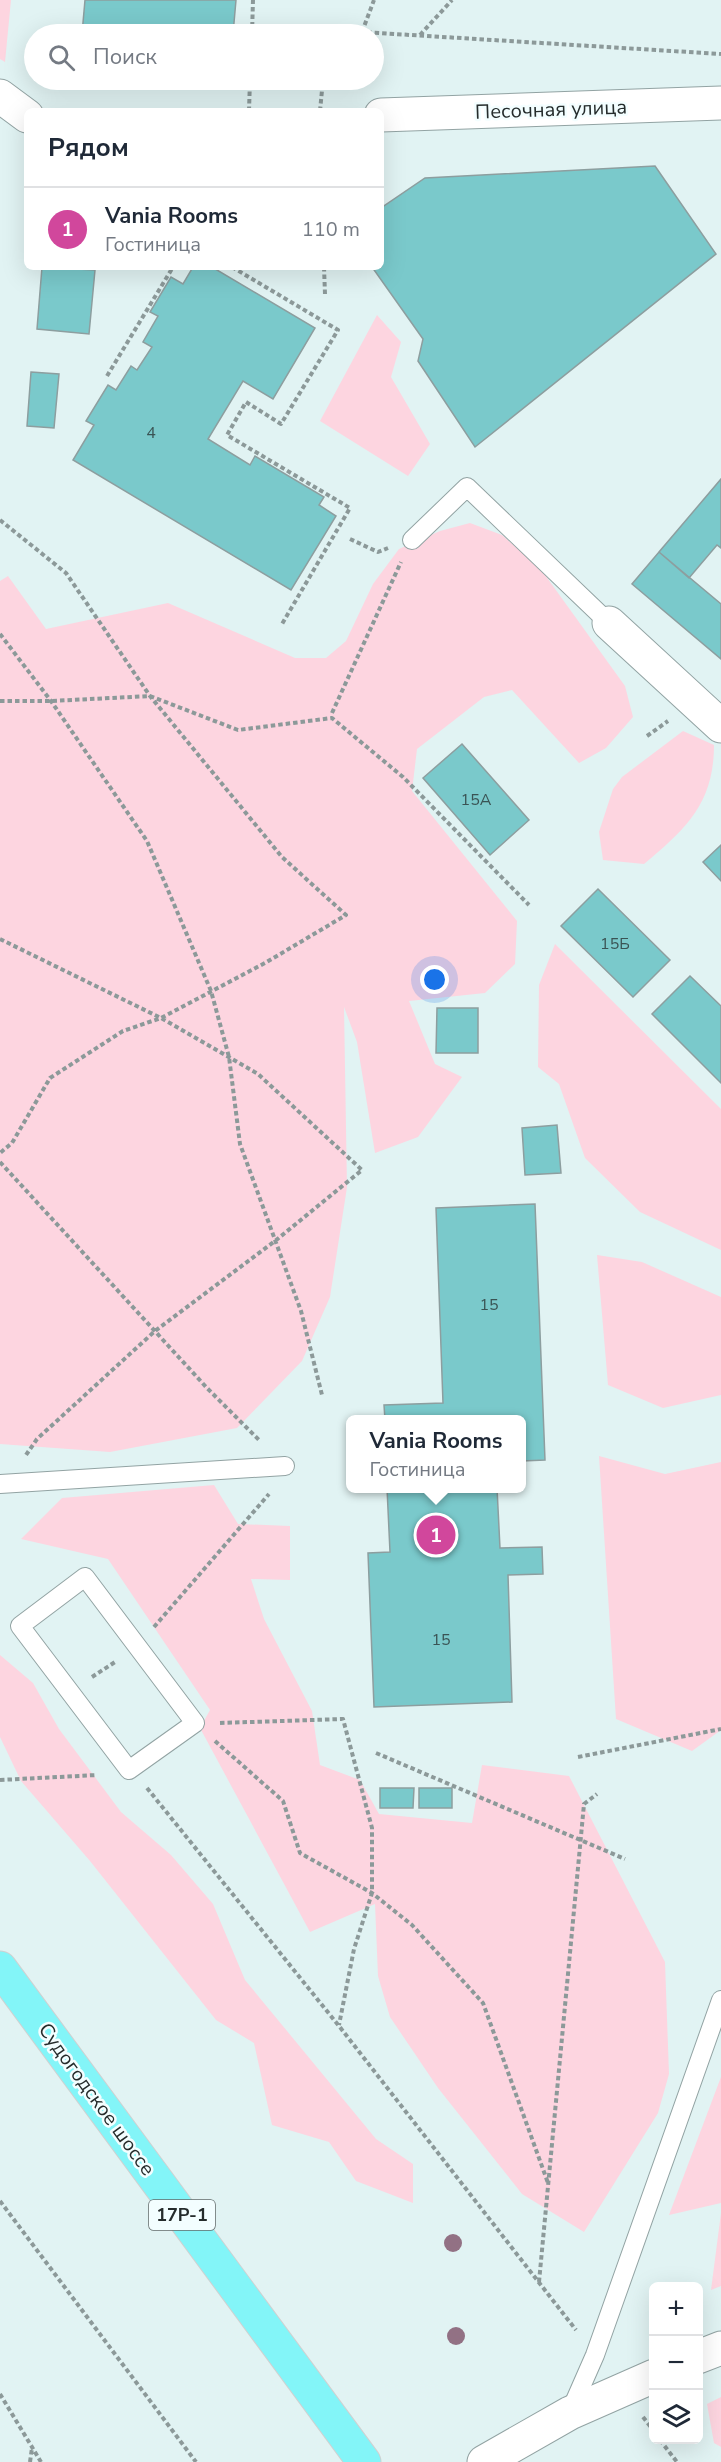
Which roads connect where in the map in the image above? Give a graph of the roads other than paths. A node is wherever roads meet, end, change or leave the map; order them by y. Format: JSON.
{"nodes":[{"id":1,"x":0,"y":96,"type":"edge"},
{"id":2,"x":721,"y":103,"type":"edge"},
{"id":3,"x":24,"y":114,"type":"edge"},
{"id":4,"x":384,"y":115,"type":"edge"},
{"id":5,"x":411,"y":540,"type":"road end"},
{"id":6,"x":609,"y":623,"type":"joint"},
{"id":7,"x":721,"y":726,"type":"edge"},
{"id":8,"x":285,"y":1466,"type":"road end"},
{"id":9,"x":3,"y":1483,"type":"edge"},
{"id":10,"x":137,"y":1647,"type":"joint"},
{"id":11,"x":0,"y":1968,"type":"edge"},
{"id":12,"x":721,"y":2000,"type":"edge"},
{"id":13,"x":721,"y":2348,"type":"edge"},
{"id":14,"x":703,"y":2355,"type":"edge"},
{"id":15,"x":649,"y":2378,"type":"edge"},
{"id":16,"x":570,"y":2413,"type":"junction"},
{"id":17,"x":364,"y":2462,"type":"edge"},
{"id":18,"x":484,"y":2462,"type":"edge"}],
"edges":[{"from":1,"to":3,"type":"street"},
{"from":2,"to":4,"type":"street","name":"Песочная улица"},
{"from":5,"to":6,"type":"lane"},
{"from":6,"to":7,"type":"street"},
{"from":8,"to":9,"type":"lane"},
{"from":10,"to":10,"type":"lane"},
{"from":11,"to":17,"type":"main road","name":"Судогодское шоссе","number":"17Р-1"},
{"from":12,"to":16,"type":"lane"},
{"from":13,"to":14,"type":"street"},
{"from":15,"to":16,"type":"street"},
{"from":16,"to":18,"type":"street"}]}
